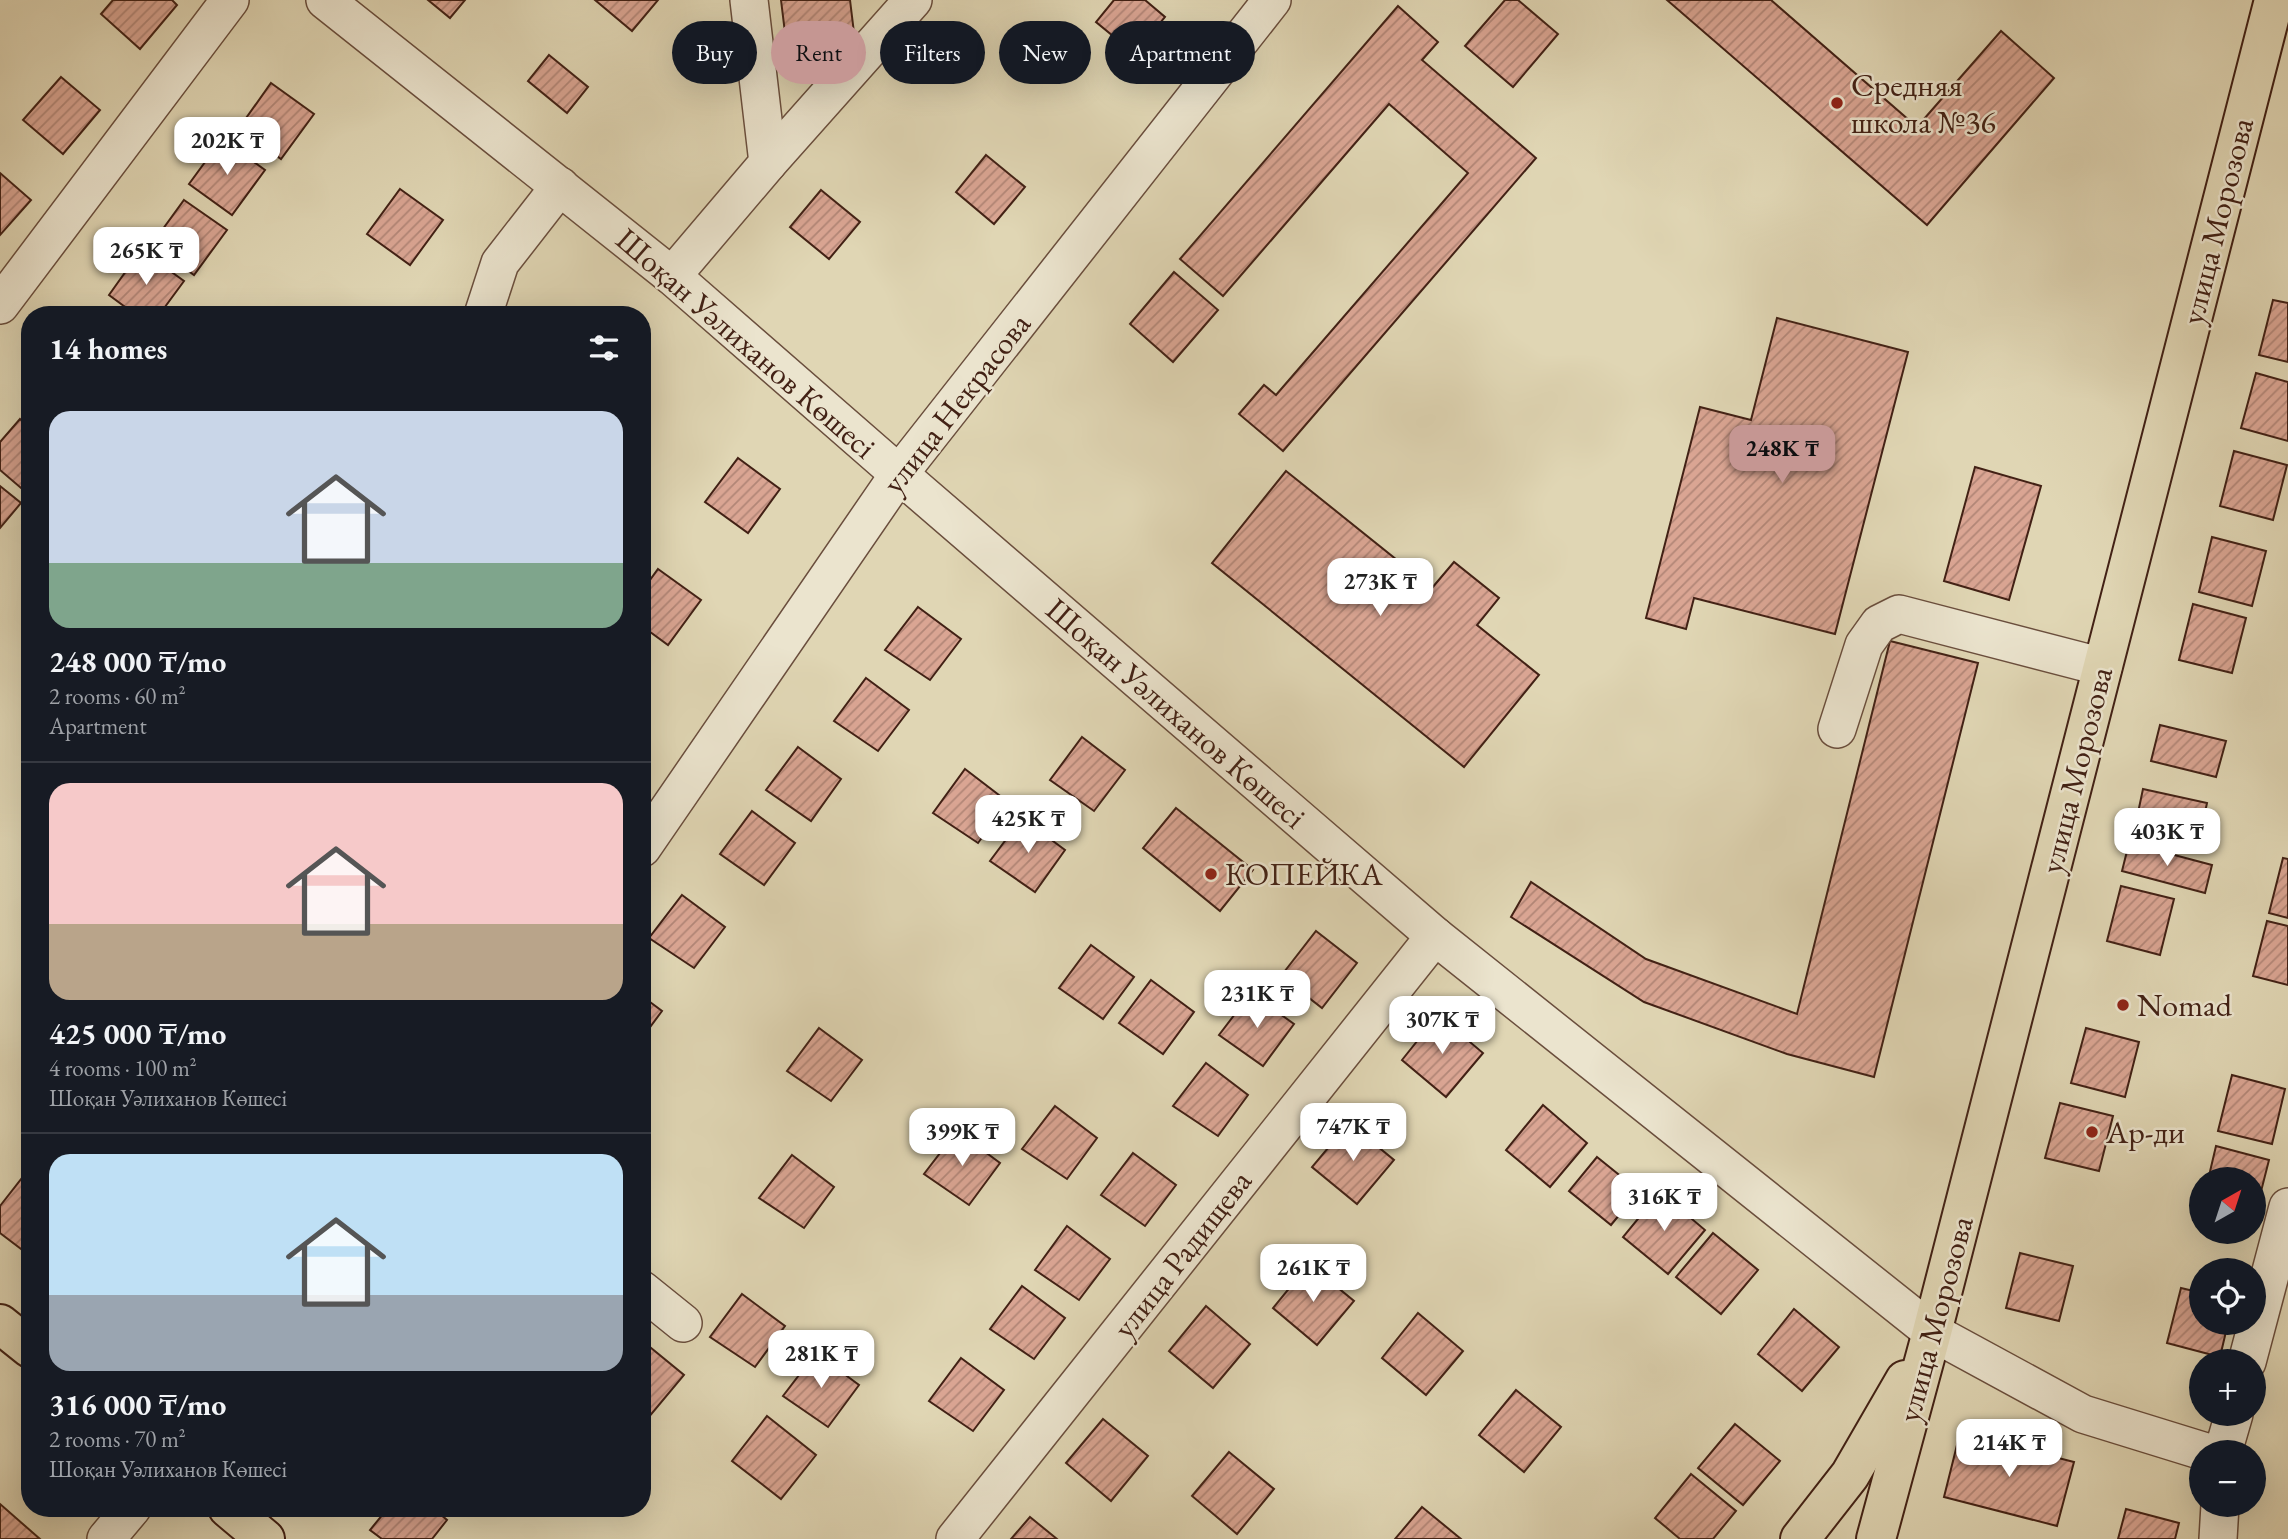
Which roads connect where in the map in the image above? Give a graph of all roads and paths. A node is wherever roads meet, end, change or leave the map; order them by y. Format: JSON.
{"nodes":[{"id":1,"x":230,"y":0,"type":"edge"},
{"id":2,"x":325,"y":0,"type":"edge"},
{"id":3,"x":749,"y":0,"type":"edge"},
{"id":4,"x":913,"y":0,"type":"edge"},
{"id":5,"x":1272,"y":0,"type":"edge"},
{"id":6,"x":2274,"y":0,"type":"edge"},
{"id":7,"x":768,"y":163,"type":"junction"},
{"id":8,"x":560,"y":186,"type":"junction"},
{"id":9,"x":672,"y":276,"type":"junction"},
{"id":10,"x":0,"y":305,"type":"edge"},
{"id":11,"x":486,"y":306,"type":"edge"},
{"id":12,"x":899,"y":474,"type":"junction"},
{"id":13,"x":2103,"y":667,"type":"junction"},
{"id":14,"x":1837,"y":729,"type":"dead end"},
{"id":15,"x":651,"y":823,"type":"edge"},
{"id":16,"x":1434,"y":936,"type":"junction"},
{"id":17,"x":2288,"y":1207,"type":"edge"},
{"id":18,"x":651,"y":1297,"type":"edge"},
{"id":19,"x":683,"y":1323,"type":"dead end"},
{"id":20,"x":0,"y":1324,"type":"edge"},
{"id":21,"x":1932,"y":1332,"type":"junction"},
{"id":22,"x":21,"y":1341,"type":"edge"},
{"id":23,"x":2250,"y":1349,"type":"edge"},
{"id":24,"x":2189,"y":1447,"type":"edge"},
{"id":25,"x":125,"y":1517,"type":"edge"},
{"id":26,"x":239,"y":1517,"type":"edge"},
{"id":27,"x":2219,"y":1517,"type":"edge"},
{"id":28,"x":107,"y":1539,"type":"edge"},
{"id":29,"x":265,"y":1539,"type":"edge"},
{"id":30,"x":955,"y":1539,"type":"edge"},
{"id":31,"x":1800,"y":1539,"type":"edge"},
{"id":32,"x":1876,"y":1539,"type":"edge"},
{"id":33,"x":2218,"y":1539,"type":"edge"}],
"edges":[{"from":1,"to":10,"type":"street"},
{"from":2,"to":8,"type":"street","name":"Шоқан Уәлиханов Көшесі"},
{"from":3,"to":7,"type":"street"},
{"from":4,"to":7,"type":"street"},
{"from":5,"to":12,"type":"street","name":"улица Некрасова"},
{"from":6,"to":13,"type":"main road","name":"улица Морозова"},
{"from":7,"to":9,"type":"street"},
{"from":8,"to":9,"type":"street","name":"Шоқан Уәлиханов Көшесі"},
{"from":8,"to":11,"type":"street"},
{"from":9,"to":12,"type":"street","name":"Шоқан Уәлиханов Көшесі"},
{"from":12,"to":15,"type":"street","name":"улица Некрасова"},
{"from":12,"to":16,"type":"street","name":"Шоқан Уәлиханов Көшесі"},
{"from":13,"to":14,"type":"street"},
{"from":13,"to":21,"type":"main road","name":"улица Морозова"},
{"from":16,"to":21,"type":"street","name":"Шоқан Уәлиханов Көшесі"},
{"from":16,"to":30,"type":"street","name":"улица Радищева"},
{"from":17,"to":23,"type":"street"},
{"from":18,"to":19,"type":"street"},
{"from":20,"to":22,"type":"main road"},
{"from":21,"to":24,"type":"street","name":"Шоқан Уәлиханов Көшесі"},
{"from":21,"to":31,"type":"main road"},
{"from":21,"to":32,"type":"main road","name":"улица Морозова"},
{"from":25,"to":28,"type":"street"},
{"from":26,"to":29,"type":"main road"},
{"from":27,"to":33,"type":"street"}]}
